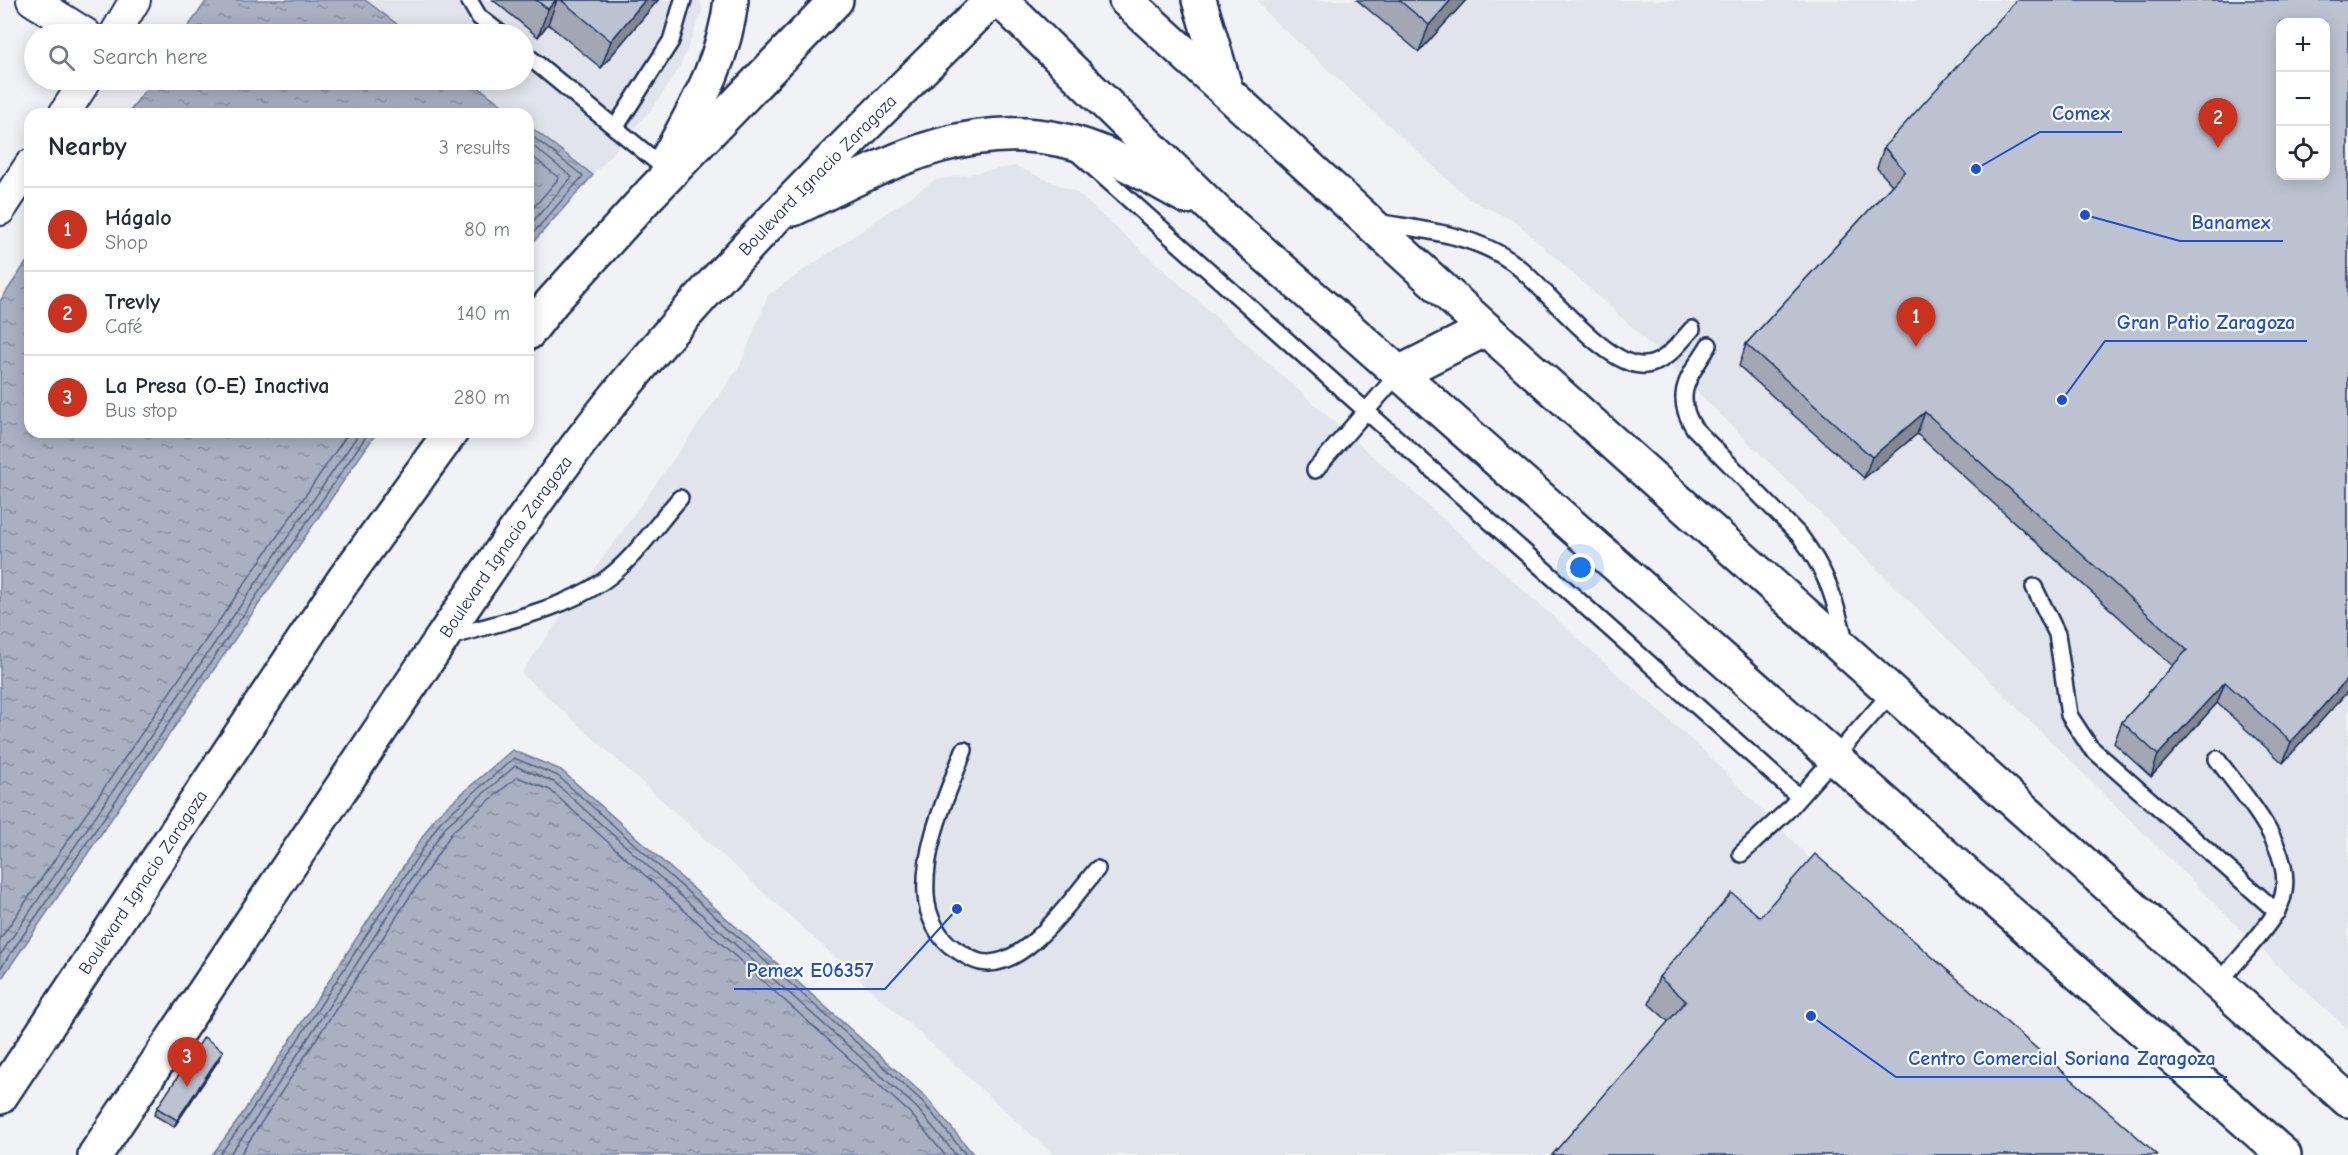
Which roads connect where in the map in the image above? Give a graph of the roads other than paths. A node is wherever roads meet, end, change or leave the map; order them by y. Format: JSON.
{"nodes":[{"id":1,"x":32,"y":0,"type":"edge"},
{"id":2,"x":135,"y":0,"type":"edge"},
{"id":3,"x":469,"y":0,"type":"edge"},
{"id":4,"x":682,"y":0,"type":"edge"},
{"id":5,"x":731,"y":0,"type":"edge"},
{"id":6,"x":836,"y":0,"type":"edge"},
{"id":7,"x":992,"y":0,"type":"edge"},
{"id":8,"x":1000,"y":0,"type":"edge"},
{"id":9,"x":1126,"y":0,"type":"edge"},
{"id":10,"x":1199,"y":0,"type":"edge"},
{"id":11,"x":70,"y":24,"type":"edge"},
{"id":12,"x":121,"y":24,"type":"edge"},
{"id":13,"x":487,"y":24,"type":"edge"},
{"id":14,"x":534,"y":61,"type":"edge"},
{"id":15,"x":79,"y":90,"type":"edge"},
{"id":16,"x":1227,"y":92,"type":"junction"},
{"id":17,"x":67,"y":108,"type":"edge"},
{"id":18,"x":615,"y":128,"type":"junction"},
{"id":19,"x":1063,"y":140,"type":"junction"},
{"id":20,"x":24,"y":174,"type":"edge"},
{"id":21,"x":657,"y":180,"type":"junction"},
{"id":22,"x":0,"y":210,"type":"edge"},
{"id":23,"x":1220,"y":215,"type":"junction"},
{"id":24,"x":769,"y":220,"type":"junction"},
{"id":25,"x":1367,"y":220,"type":"junction"},
{"id":26,"x":534,"y":325,"type":"edge"},
{"id":27,"x":1486,"y":329,"type":"junction"},
{"id":28,"x":1692,"y":329,"type":"dead end"},
{"id":29,"x":1709,"y":345,"type":"dead end"},
{"id":30,"x":1399,"y":373,"type":"junction"},
{"id":31,"x":1366,"y":411,"type":"junction"},
{"id":32,"x":447,"y":438,"type":"edge"},
{"id":33,"x":1315,"y":470,"type":"dead end"},
{"id":34,"x":680,"y":498,"type":"dead end"},
{"id":35,"x":2034,"y":587,"type":"dead end"},
{"id":36,"x":441,"y":639,"type":"junction"},
{"id":37,"x":1848,"y":652,"type":"junction"},
{"id":38,"x":1892,"y":692,"type":"junction"},
{"id":39,"x":964,"y":750,"type":"dead end"},
{"id":40,"x":1835,"y":758,"type":"junction"},
{"id":41,"x":2217,"y":759,"type":"dead end"},
{"id":42,"x":1799,"y":797,"type":"junction"},
{"id":43,"x":1741,"y":854,"type":"dead end"},
{"id":44,"x":1096,"y":869,"type":"dead end"},
{"id":45,"x":2277,"y":912,"type":"junction"},
{"id":46,"x":2218,"y":984,"type":"junction"},
{"id":47,"x":0,"y":1097,"type":"edge"},
{"id":48,"x":2348,"y":1100,"type":"edge"},
{"id":49,"x":95,"y":1155,"type":"edge"},
{"id":50,"x":2284,"y":1155,"type":"edge"}],
"edges":[{"from":1,"to":11,"type":"street"},
{"from":2,"to":12,"type":"street"},
{"from":3,"to":13,"type":"lane"},
{"from":4,"to":18,"type":"lane"},
{"from":5,"to":21,"type":"main road"},
{"from":6,"to":21,"type":"main road"},
{"from":7,"to":24,"type":"main road","name":"Boulevard Ignacio Zaragoza"},
{"from":8,"to":23,"type":"main road"},
{"from":9,"to":16,"type":"main road"},
{"from":10,"to":16,"type":"main road"},
{"from":14,"to":18,"type":"lane"},
{"from":15,"to":17,"type":"street"},
{"from":16,"to":25,"type":"main road"},
{"from":18,"to":21,"type":"lane"},
{"from":19,"to":23,"type":"main road"},
{"from":19,"to":24,"type":"main road"},
{"from":19,"to":31,"type":"lane"},
{"from":20,"to":22,"type":"street"},
{"from":21,"to":26,"type":"main road"},
{"from":23,"to":30,"type":"main road"},
{"from":24,"to":36,"type":"main road","name":"Boulevard Ignacio Zaragoza"},
{"from":25,"to":27,"type":"main road"},
{"from":25,"to":28,"type":"lane"},
{"from":27,"to":30,"type":"main road"},
{"from":27,"to":37,"type":"main road"},
{"from":29,"to":37,"type":"lane"},
{"from":30,"to":31,"type":"lane"},
{"from":30,"to":40,"type":"main road"},
{"from":31,"to":33,"type":"lane"},
{"from":31,"to":42,"type":"lane"},
{"from":32,"to":47,"type":"main road","name":"Boulevard Ignacio Zaragoza"},
{"from":34,"to":36,"type":"lane"},
{"from":35,"to":45,"type":"lane"},
{"from":36,"to":49,"type":"main road","name":"Boulevard Ignacio Zaragoza"},
{"from":37,"to":38,"type":"main road"},
{"from":38,"to":40,"type":"lane"},
{"from":38,"to":46,"type":"main road"},
{"from":39,"to":44,"type":"lane"},
{"from":40,"to":42,"type":"lane"},
{"from":40,"to":50,"type":"main road"},
{"from":41,"to":45,"type":"lane"},
{"from":42,"to":43,"type":"lane"},
{"from":45,"to":46,"type":"lane"},
{"from":46,"to":48,"type":"main road"}]}
